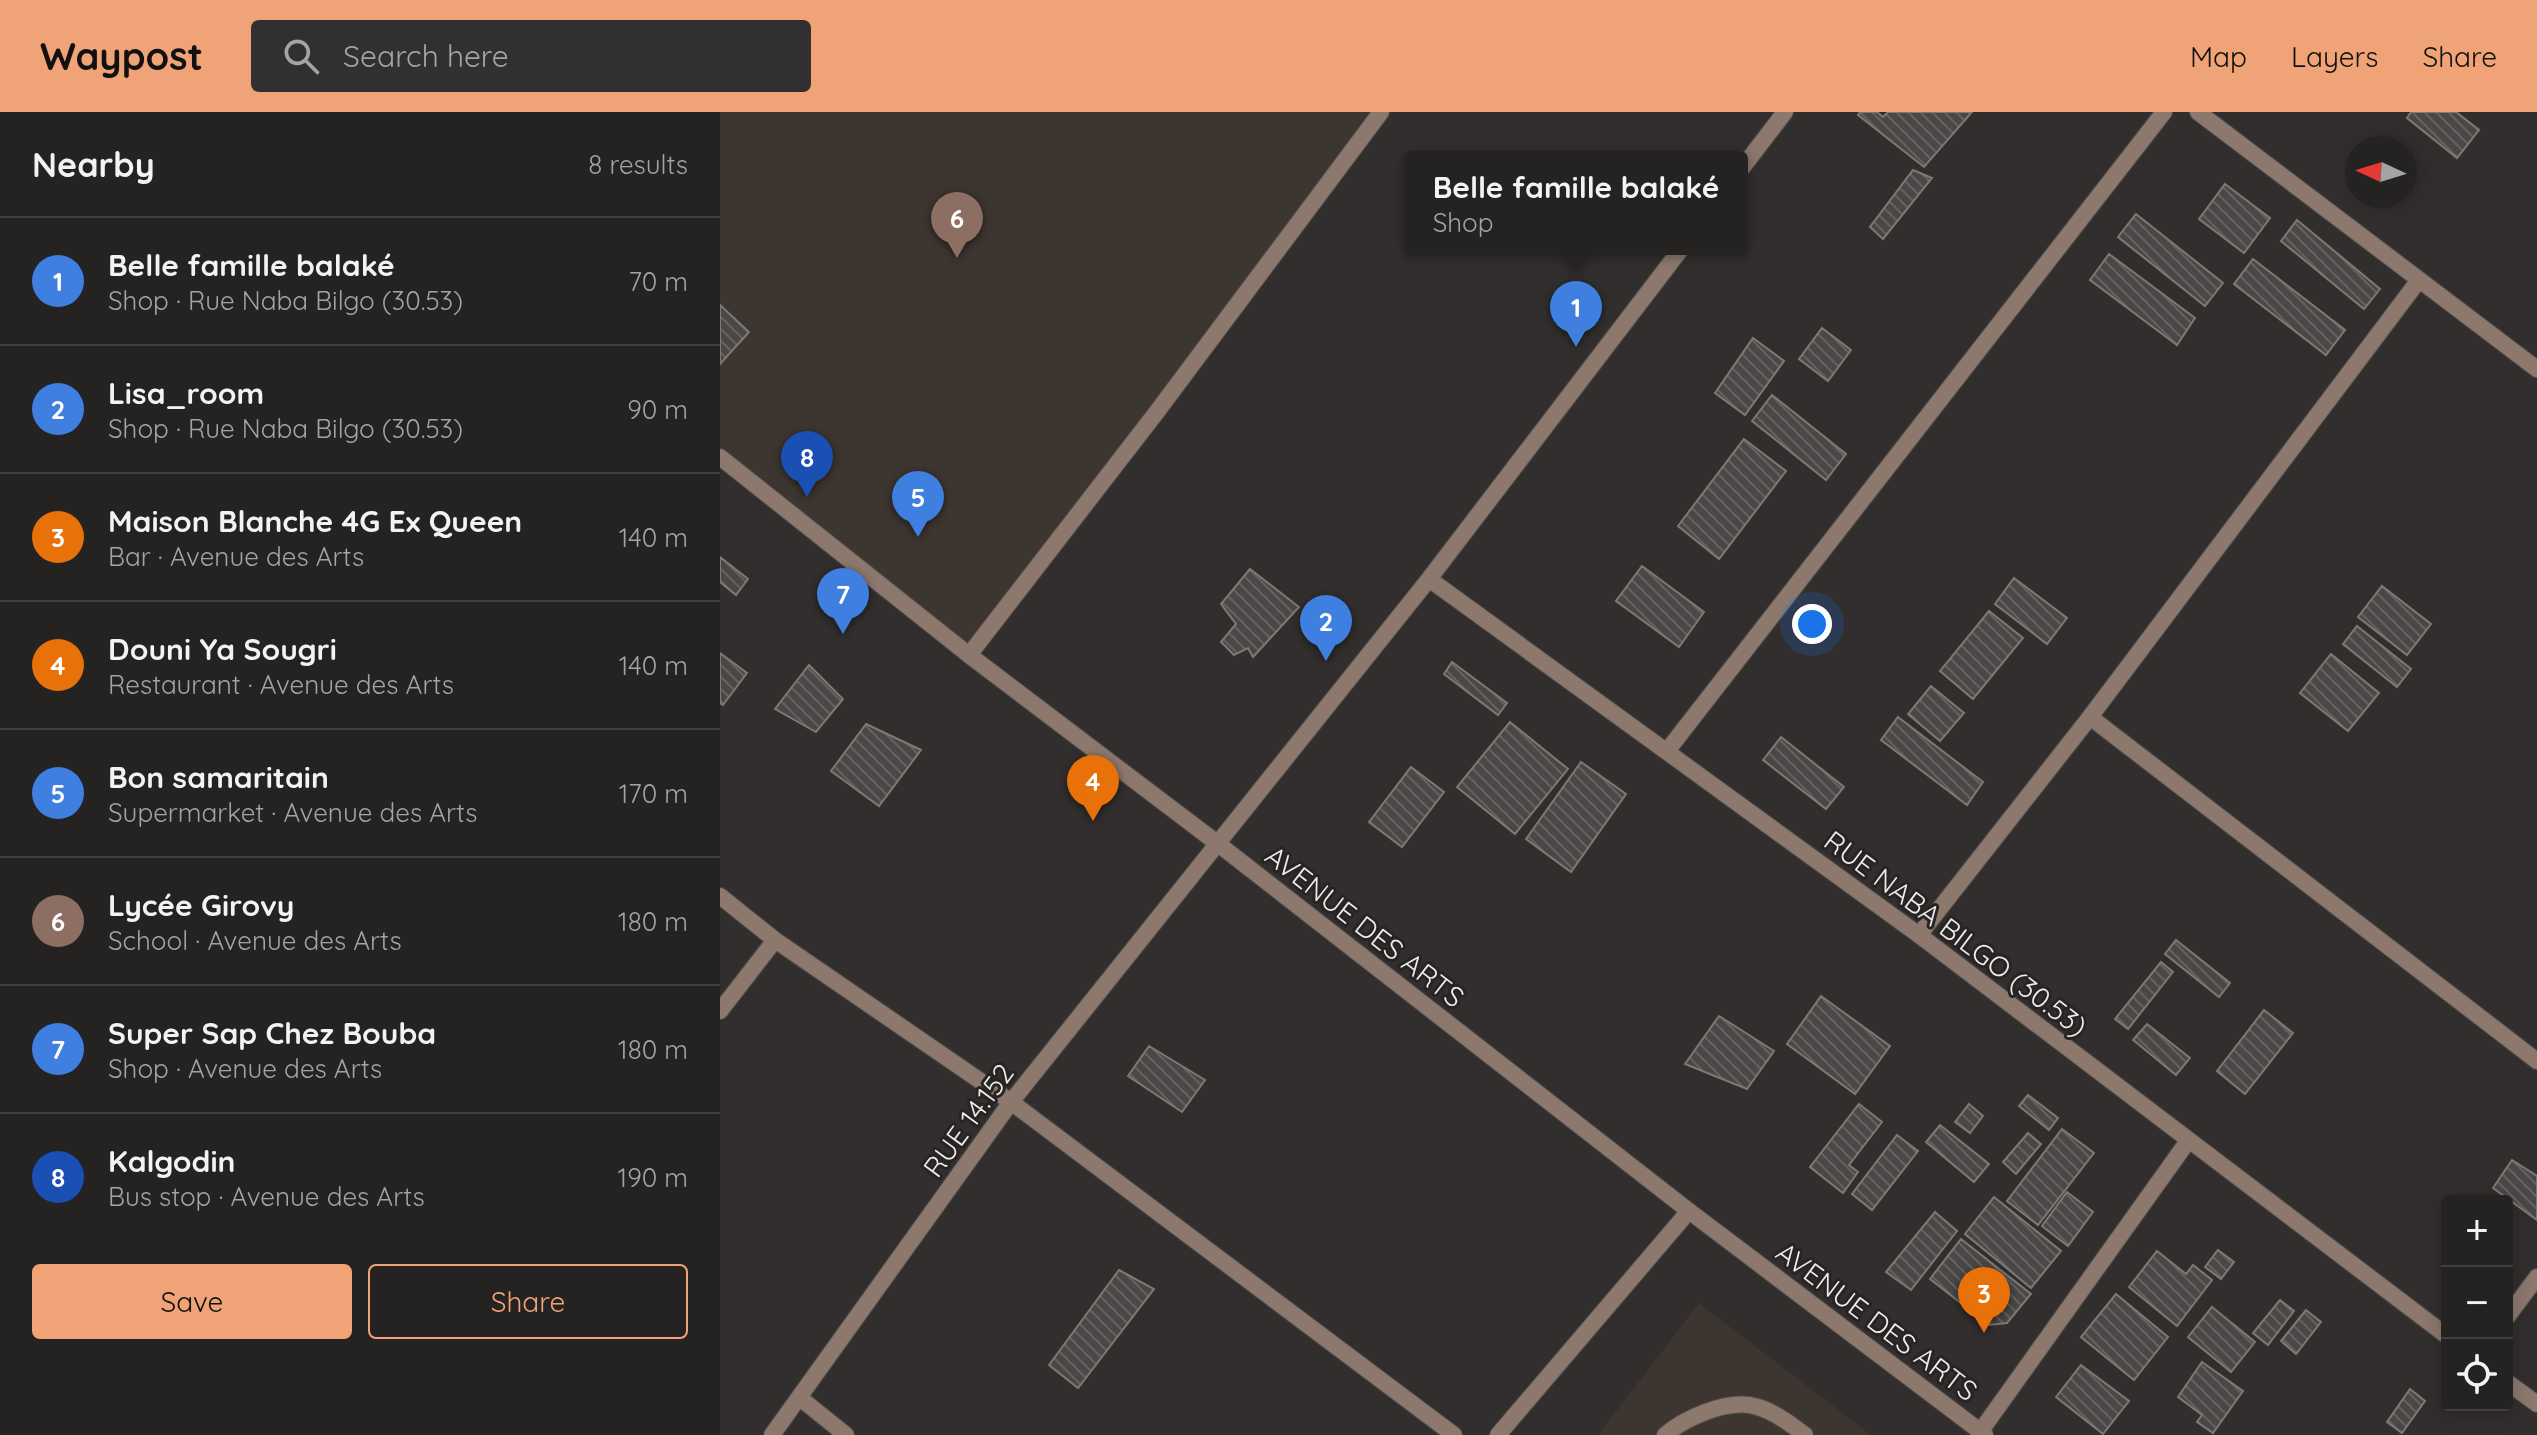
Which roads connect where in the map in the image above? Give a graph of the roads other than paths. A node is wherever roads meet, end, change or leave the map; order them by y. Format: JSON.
{"nodes":[{"id":1,"x":1381,"y":112,"type":"edge"},
{"id":2,"x":1785,"y":112,"type":"edge"},
{"id":3,"x":2164,"y":112,"type":"edge"},
{"id":4,"x":2198,"y":112,"type":"edge"},
{"id":5,"x":1748,"y":160,"type":"edge"},
{"id":6,"x":1676,"y":255,"type":"edge"},
{"id":7,"x":2419,"y":280,"type":"junction"},
{"id":8,"x":2537,"y":369,"type":"edge"},
{"id":9,"x":720,"y":457,"type":"edge"},
{"id":10,"x":1429,"y":579,"type":"junction"},
{"id":11,"x":969,"y":655,"type":"junction"},
{"id":12,"x":2090,"y":717,"type":"junction"},
{"id":13,"x":1667,"y":751,"type":"junction"},
{"id":14,"x":1217,"y":843,"type":"junction"},
{"id":15,"x":720,"y":896,"type":"edge"},
{"id":16,"x":1919,"y":935,"type":"junction"},
{"id":17,"x":775,"y":940,"type":"junction"},
{"id":18,"x":720,"y":1011,"type":"edge"},
{"id":19,"x":2537,"y":1061,"type":"edge"},
{"id":20,"x":1011,"y":1102,"type":"junction"},
{"id":21,"x":2188,"y":1141,"type":"junction"},
{"id":22,"x":1689,"y":1211,"type":"junction"},
{"id":23,"x":2537,"y":1277,"type":"edge"},
{"id":24,"x":2513,"y":1309,"type":"edge"},
{"id":25,"x":2441,"y":1331,"type":"edge"},
{"id":26,"x":2513,"y":1386,"type":"edge"},
{"id":27,"x":800,"y":1398,"type":"junction"},
{"id":28,"x":2537,"y":1404,"type":"edge"},
{"id":29,"x":1983,"y":1433,"type":"edge"},
{"id":30,"x":772,"y":1435,"type":"edge"},
{"id":31,"x":846,"y":1435,"type":"edge"},
{"id":32,"x":1454,"y":1435,"type":"edge"},
{"id":33,"x":1498,"y":1435,"type":"edge"},
{"id":34,"x":1665,"y":1435,"type":"edge"},
{"id":35,"x":1805,"y":1435,"type":"edge"}],
"edges":[{"from":1,"to":11,"type":"street"},
{"from":2,"to":5,"type":"street"},
{"from":3,"to":13,"type":"street"},
{"from":4,"to":7,"type":"street"},
{"from":6,"to":10,"type":"street","name":"RUE 14.152"},
{"from":7,"to":8,"type":"street"},
{"from":7,"to":12,"type":"street"},
{"from":9,"to":11,"type":"street","name":"AVENUE DES ARTS"},
{"from":10,"to":13,"type":"street","name":"RUE NABA BILGO (30.53)"},
{"from":10,"to":14,"type":"street","name":"RUE 14.152"},
{"from":11,"to":14,"type":"street","name":"AVENUE DES ARTS"},
{"from":12,"to":16,"type":"street"},
{"from":12,"to":19,"type":"street"},
{"from":13,"to":16,"type":"street","name":"RUE NABA BILGO (30.53)"},
{"from":14,"to":20,"type":"street","name":"RUE 14.152"},
{"from":14,"to":22,"type":"street","name":"AVENUE DES ARTS"},
{"from":15,"to":17,"type":"street"},
{"from":16,"to":21,"type":"street","name":"RUE NABA BILGO (30.53)"},
{"from":17,"to":18,"type":"street"},
{"from":17,"to":20,"type":"street"},
{"from":20,"to":27,"type":"street","name":"RUE 14.152"},
{"from":20,"to":32,"type":"street"},
{"from":21,"to":25,"type":"street","name":"RUE NABA BILGO (30.53)"},
{"from":21,"to":29,"type":"street"},
{"from":22,"to":29,"type":"street","name":"AVENUE DES ARTS"},
{"from":22,"to":33,"type":"street"},
{"from":23,"to":24,"type":"street"},
{"from":26,"to":28,"type":"street"},
{"from":27,"to":30,"type":"street","name":"RUE 14.152"},
{"from":27,"to":31,"type":"street"},
{"from":34,"to":35,"type":"street"}]}
